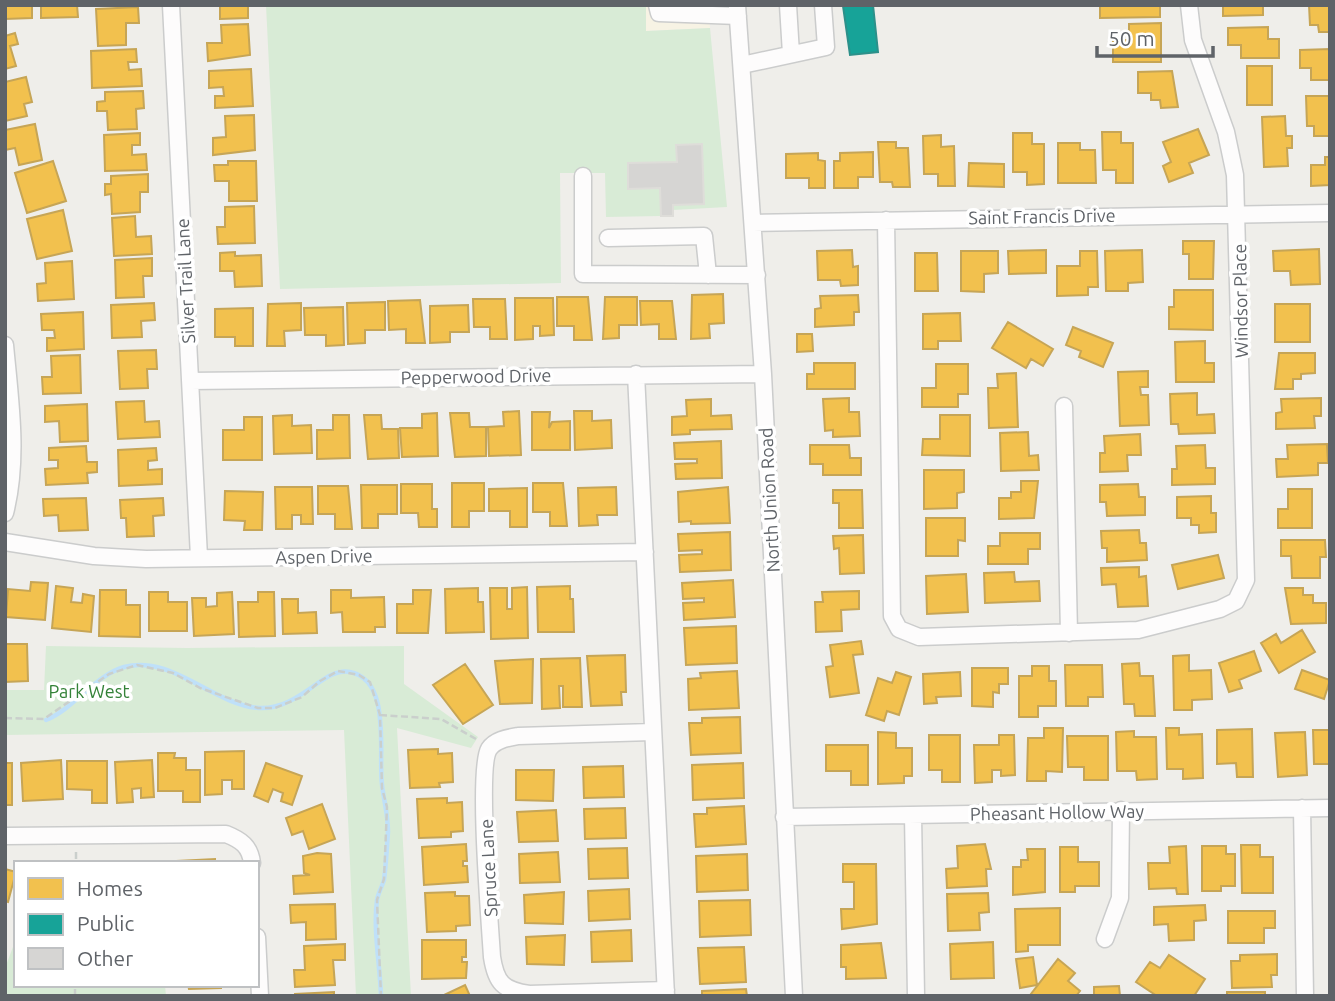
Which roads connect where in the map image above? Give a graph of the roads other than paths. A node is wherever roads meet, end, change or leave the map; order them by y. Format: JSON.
{"nodes":[{"id":1,"x":171,"y":5,"type":"edge"},
{"id":2,"x":657,"y":5,"type":"edge"},
{"id":3,"x":788,"y":5,"type":"edge"},
{"id":4,"x":823,"y":5,"type":"edge"},
{"id":5,"x":1189,"y":5,"type":"edge"},
{"id":6,"x":737,"y":11,"type":"edge"},
{"id":7,"x":791,"y":54,"type":"junction"},
{"id":8,"x":742,"y":65,"type":"junction"},
{"id":9,"x":583,"y":176,"type":"dead end"},
{"id":10,"x":1330,"y":213,"type":"edge"},
{"id":11,"x":1238,"y":214,"type":"junction"},
{"id":12,"x":886,"y":220,"type":"junction"},
{"id":13,"x":753,"y":223,"type":"junction"},
{"id":14,"x":608,"y":238,"type":"dead end"},
{"id":15,"x":708,"y":275,"type":"junction"},
{"id":16,"x":757,"y":275,"type":"junction"},
{"id":17,"x":5,"y":345,"type":"edge"},
{"id":18,"x":636,"y":374,"type":"junction"},
{"id":19,"x":763,"y":374,"type":"junction"},
{"id":20,"x":190,"y":381,"type":"junction"},
{"id":21,"x":1064,"y":406,"type":"dead end"},
{"id":22,"x":5,"y":513,"type":"edge"},
{"id":23,"x":5,"y":542,"type":"edge"},
{"id":24,"x":645,"y":552,"type":"junction"},
{"id":25,"x":199,"y":557,"type":"junction"},
{"id":26,"x":1069,"y":633,"type":"junction"},
{"id":27,"x":652,"y":732,"type":"junction"},
{"id":28,"x":1302,"y":808,"type":"junction"},
{"id":29,"x":1330,"y":808,"type":"edge"},
{"id":30,"x":1121,"y":810,"type":"junction"},
{"id":31,"x":913,"y":815,"type":"junction"},
{"id":32,"x":785,"y":817,"type":"junction"},
{"id":33,"x":5,"y":836,"type":"edge"},
{"id":34,"x":252,"y":861,"type":"edge"},
{"id":35,"x":1105,"y":939,"type":"dead end"},
{"id":36,"x":259,"y":976,"type":"edge"},
{"id":37,"x":666,"y":993,"type":"edge"},
{"id":38,"x":260,"y":996,"type":"edge"},
{"id":39,"x":794,"y":996,"type":"edge"},
{"id":40,"x":916,"y":996,"type":"edge"},
{"id":41,"x":1305,"y":996,"type":"edge"}],
"edges":[{"from":1,"to":20,"type":"street","name":"Silver Trail Lane"},
{"from":2,"to":6,"type":"street"},
{"from":3,"to":7,"type":"street"},
{"from":4,"to":7,"type":"street"},
{"from":5,"to":11,"type":"street","name":"Windsor Place"},
{"from":6,"to":8,"type":"street","name":"North Union Road"},
{"from":7,"to":8,"type":"street"},
{"from":8,"to":13,"type":"street","name":"North Union Road"},
{"from":9,"to":15,"type":"street"},
{"from":10,"to":11,"type":"street","name":"Saint Francis Drive"},
{"from":11,"to":12,"type":"street","name":"Saint Francis Drive"},
{"from":11,"to":26,"type":"street","name":"Windsor Place"},
{"from":12,"to":13,"type":"street","name":"Saint Francis Drive"},
{"from":12,"to":26,"type":"street"},
{"from":13,"to":16,"type":"street","name":"North Union Road"},
{"from":14,"to":15,"type":"street"},
{"from":15,"to":16,"type":"street"},
{"from":16,"to":19,"type":"street","name":"North Union Road"},
{"from":17,"to":22,"type":"street"},
{"from":18,"to":19,"type":"street","name":"Pepperwood Drive"},
{"from":18,"to":20,"type":"street","name":"Pepperwood Drive"},
{"from":18,"to":24,"type":"street","name":"Spruce Lane"},
{"from":19,"to":32,"type":"street","name":"North Union Road"},
{"from":20,"to":25,"type":"street","name":"Silver Trail Lane"},
{"from":21,"to":26,"type":"street"},
{"from":23,"to":25,"type":"street","name":"Aspen Drive"},
{"from":24,"to":25,"type":"street","name":"Aspen Drive"},
{"from":24,"to":27,"type":"street","name":"Spruce Lane"},
{"from":27,"to":37,"type":"street","name":"Spruce Lane"},
{"from":27,"to":37,"type":"street","name":"Spruce Lane"},
{"from":28,"to":29,"type":"street","name":"Pheasant Hollow Way"},
{"from":28,"to":30,"type":"street","name":"Pheasant Hollow Way"},
{"from":28,"to":41,"type":"street"},
{"from":30,"to":31,"type":"street","name":"Pheasant Hollow Way"},
{"from":30,"to":35,"type":"street"},
{"from":31,"to":32,"type":"street","name":"Pheasant Hollow Way"},
{"from":31,"to":40,"type":"street"},
{"from":32,"to":39,"type":"street","name":"North Union Road"},
{"from":33,"to":34,"type":"street"},
{"from":36,"to":38,"type":"street"}]}
